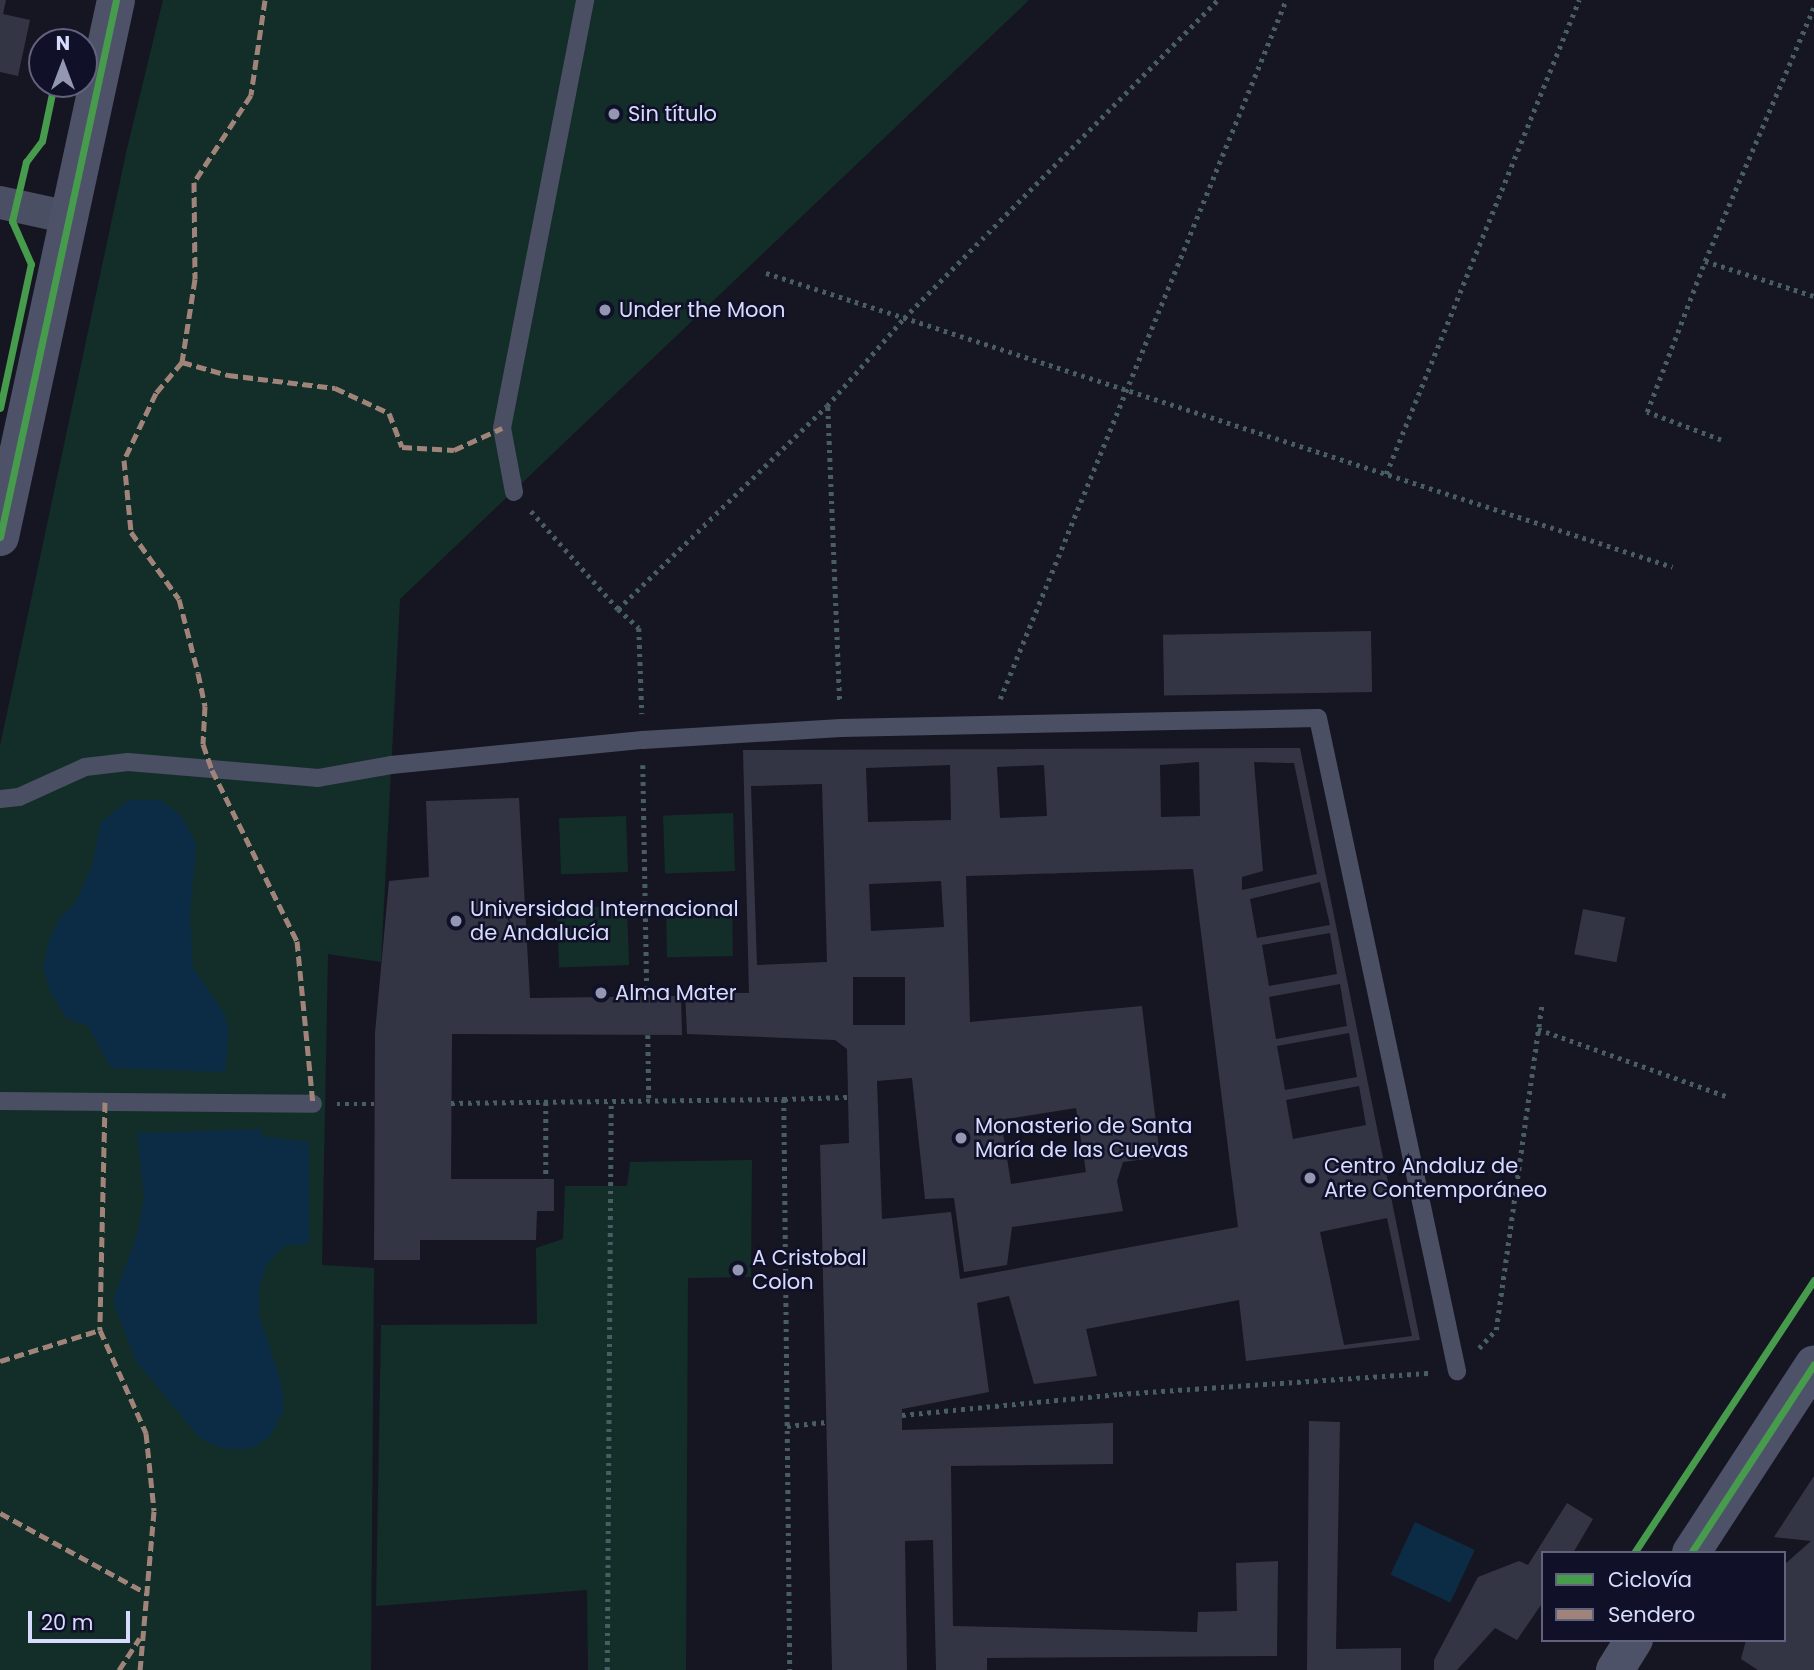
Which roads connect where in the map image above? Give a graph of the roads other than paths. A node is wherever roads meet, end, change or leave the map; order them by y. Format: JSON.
{"nodes":[{"id":1,"x":116,"y":0,"type":"edge"},
{"id":2,"x":585,"y":0,"type":"edge"},
{"id":3,"x":0,"y":202,"type":"edge"},
{"id":4,"x":69,"y":217,"type":"junction"},
{"id":5,"x":514,"y":492,"type":"road end"},
{"id":6,"x":0,"y":537,"type":"edge"},
{"id":7,"x":0,"y":799,"type":"edge"},
{"id":8,"x":0,"y":1101,"type":"edge"},
{"id":9,"x":313,"y":1104,"type":"road end"},
{"id":10,"x":1814,"y":1364,"type":"edge"},
{"id":11,"x":1457,"y":1371,"type":"road end"},
{"id":12,"x":1692,"y":1551,"type":"edge"},
{"id":13,"x":1633,"y":1642,"type":"edge"},
{"id":14,"x":1615,"y":1670,"type":"edge"}],
"edges":[{"from":1,"to":4,"type":"street"},
{"from":2,"to":5,"type":"lane"},
{"from":3,"to":4,"type":"street"},
{"from":4,"to":6,"type":"street"},
{"from":7,"to":11,"type":"lane"},
{"from":8,"to":9,"type":"lane"},
{"from":10,"to":12,"type":"street"},
{"from":13,"to":14,"type":"street"}]}
